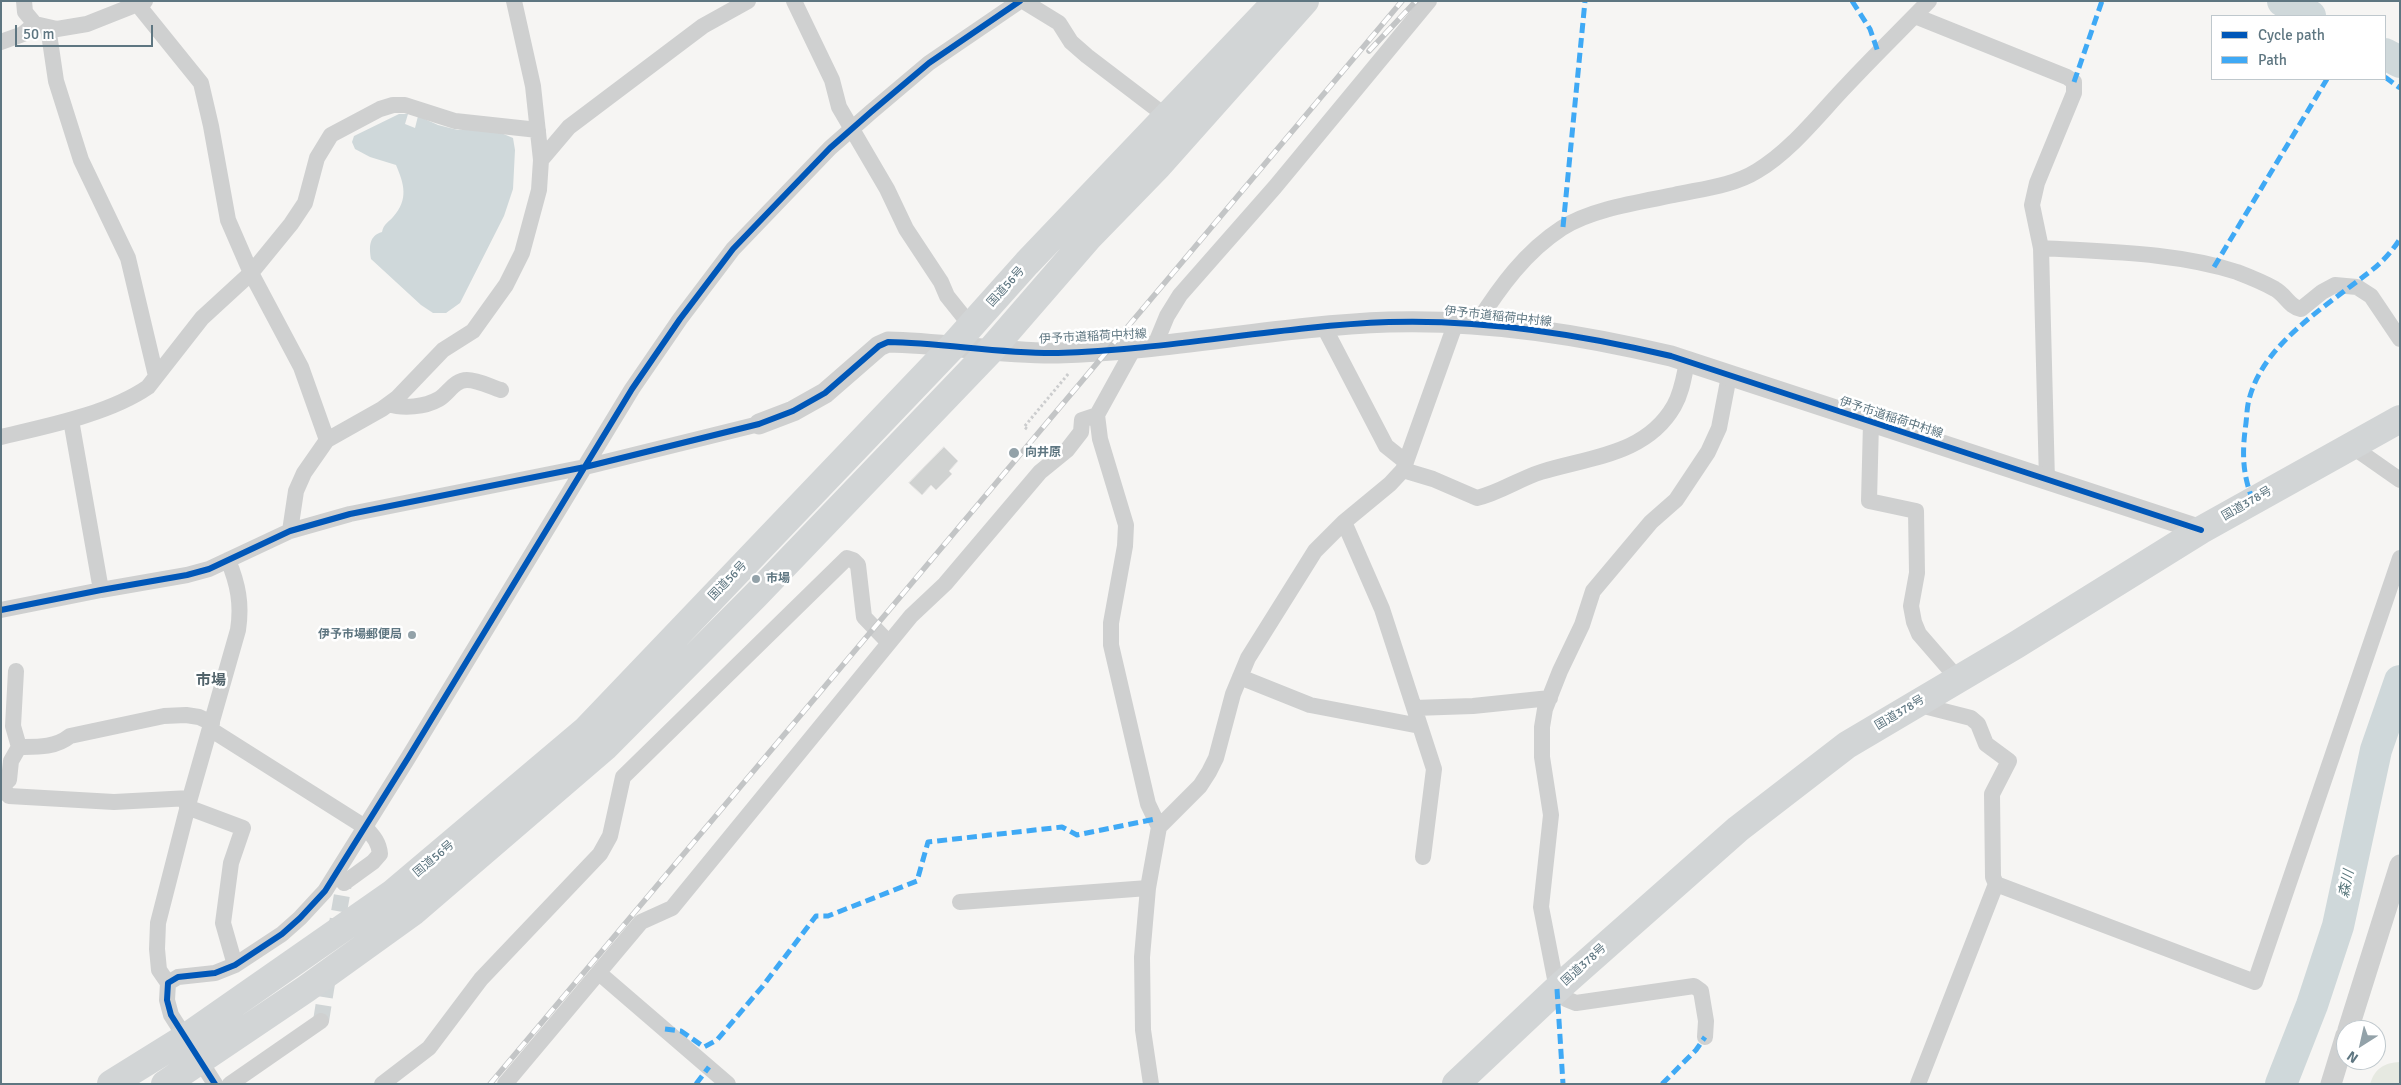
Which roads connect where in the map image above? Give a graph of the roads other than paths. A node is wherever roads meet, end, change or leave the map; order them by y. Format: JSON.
{"nodes":[{"id":1,"x":24,"y":1,"type":"edge"},
{"id":2,"x":748,"y":1,"type":"edge"},
{"id":3,"x":794,"y":1,"type":"edge"},
{"id":4,"x":1022,"y":1,"type":"edge"},
{"id":5,"x":1277,"y":1,"type":"edge"},
{"id":6,"x":1305,"y":1,"type":"edge"},
{"id":7,"x":1430,"y":1,"type":"edge"},
{"id":8,"x":1929,"y":1,"type":"edge"},
{"id":9,"x":142,"y":3,"type":"edge"},
{"id":10,"x":513,"y":3,"type":"edge"},
{"id":11,"x":1915,"y":16,"type":"junction"},
{"id":12,"x":41,"y":26,"type":"junction"},
{"id":13,"x":1,"y":42,"type":"edge"},
{"id":14,"x":1167,"y":117,"type":"junction"},
{"id":15,"x":852,"y":129,"type":"junction"},
{"id":16,"x":538,"y":130,"type":"junction"},
{"id":17,"x":541,"y":160,"type":"junction"},
{"id":18,"x":2041,"y":248,"type":"junction"},
{"id":19,"x":251,"y":273,"type":"junction"},
{"id":20,"x":1466,"y":323,"type":"junction"},
{"id":21,"x":971,"y":326,"type":"junction"},
{"id":22,"x":1324,"y":327,"type":"junction"},
{"id":23,"x":2400,"y":339,"type":"edge"},
{"id":24,"x":1155,"y":345,"type":"junction"},
{"id":25,"x":951,"y":348,"type":"junction"},
{"id":26,"x":1134,"y":348,"type":"junction"},
{"id":27,"x":990,"y":351,"type":"junction"},
{"id":28,"x":1687,"y":362,"type":"junction"},
{"id":29,"x":156,"y":376,"type":"junction"},
{"id":30,"x":1729,"y":376,"type":"junction"},
{"id":31,"x":501,"y":390,"type":"dead end"},
{"id":32,"x":389,"y":404,"type":"junction"},
{"id":33,"x":1097,"y":415,"type":"junction"},
{"id":34,"x":2400,"y":419,"type":"edge"},
{"id":35,"x":71,"y":420,"type":"junction"},
{"id":36,"x":1871,"y":423,"type":"junction"},
{"id":37,"x":759,"y":424,"type":"joint"},
{"id":38,"x":1,"y":437,"type":"edge"},
{"id":39,"x":328,"y":440,"type":"junction"},
{"id":40,"x":2350,"y":445,"type":"junction"},
{"id":41,"x":1405,"y":466,"type":"junction"},
{"id":42,"x":585,"y":467,"type":"junction"},
{"id":43,"x":2047,"y":480,"type":"junction"},
{"id":44,"x":2400,"y":480,"type":"edge"},
{"id":45,"x":1344,"y":522,"type":"junction"},
{"id":46,"x":290,"y":530,"type":"junction"},
{"id":47,"x":2202,"y":530,"type":"junction"},
{"id":48,"x":2400,"y":558,"type":"edge"},
{"id":49,"x":228,"y":560,"type":"junction"},
{"id":50,"x":101,"y":590,"type":"junction"},
{"id":51,"x":1,"y":610,"type":"edge"},
{"id":52,"x":889,"y":643,"type":"junction"},
{"id":53,"x":16,"y":670,"type":"dead end"},
{"id":54,"x":1240,"y":677,"type":"junction"},
{"id":55,"x":1958,"y":679,"type":"junction"},
{"id":56,"x":1550,"y":698,"type":"junction"},
{"id":57,"x":1916,"y":704,"type":"junction"},
{"id":58,"x":1414,"y":708,"type":"junction"},
{"id":59,"x":211,"y":726,"type":"junction"},
{"id":60,"x":1420,"y":726,"type":"junction"},
{"id":61,"x":19,"y":747,"type":"junction"},
{"id":62,"x":2,"y":785,"type":"edge"},
{"id":63,"x":189,"y":802,"type":"junction"},
{"id":64,"x":365,"y":827,"type":"junction"},
{"id":65,"x":1159,"y":827,"type":"junction"},
{"id":66,"x":1423,"y":857,"type":"dead end"},
{"id":67,"x":2400,"y":866,"type":"edge"},
{"id":68,"x":344,"y":883,"type":"tunnel mouth"},
{"id":69,"x":1996,"y":884,"type":"junction"},
{"id":70,"x":1148,"y":888,"type":"junction"},
{"id":71,"x":960,"y":902,"type":"dead end"},
{"id":72,"x":235,"y":965,"type":"junction"},
{"id":73,"x":599,"y":973,"type":"junction"},
{"id":74,"x":168,"y":983,"type":"junction"},
{"id":75,"x":1557,"y":989,"type":"junction"},
{"id":76,"x":2351,"y":1020,"type":"edge"},
{"id":77,"x":321,"y":1021,"type":"dead end"},
{"id":78,"x":1705,"y":1037,"type":"dead end"},
{"id":79,"x":186,"y":1038,"type":"junction"},
{"id":80,"x":2336,"y":1066,"type":"edge"},
{"id":81,"x":208,"y":1073,"type":"edge"},
{"id":82,"x":111,"y":1084,"type":"edge"},
{"id":83,"x":166,"y":1084,"type":"edge"},
{"id":84,"x":230,"y":1084,"type":"edge"},
{"id":85,"x":382,"y":1084,"type":"edge"},
{"id":86,"x":505,"y":1084,"type":"edge"},
{"id":87,"x":728,"y":1084,"type":"edge"},
{"id":88,"x":1151,"y":1084,"type":"edge"},
{"id":89,"x":1456,"y":1084,"type":"edge"},
{"id":90,"x":1918,"y":1084,"type":"edge"},
{"id":91,"x":2330,"y":1084,"type":"edge"}],
"edges":[{"from":1,"to":12,"type":"street"},
{"from":2,"to":17,"type":"street"},
{"from":3,"to":15,"type":"street"},
{"from":4,"to":14,"type":"street"},
{"from":4,"to":15,"type":"street"},
{"from":5,"to":14,"type":"highway","name":"国道56号"},
{"from":6,"to":27,"type":"highway"},
{"from":7,"to":24,"type":"street"},
{"from":8,"to":11,"type":"street"},
{"from":9,"to":12,"type":"street"},
{"from":9,"to":19,"type":"street"},
{"from":10,"to":16,"type":"street"},
{"from":11,"to":18,"type":"street"},
{"from":11,"to":20,"type":"street"},
{"from":12,"to":13,"type":"street"},
{"from":12,"to":29,"type":"street"},
{"from":14,"to":21,"type":"highway","name":"国道56号"},
{"from":15,"to":21,"type":"street"},
{"from":15,"to":42,"type":"street"},
{"from":16,"to":17,"type":"street"},
{"from":16,"to":19,"type":"street"},
{"from":17,"to":32,"type":"street"},
{"from":18,"to":23,"type":"street"},
{"from":18,"to":43,"type":"street"},
{"from":19,"to":29,"type":"street"},
{"from":19,"to":39,"type":"street"},
{"from":20,"to":22,"type":"street","name":"伊予市道稲荷中村線"},
{"from":20,"to":28,"type":"street","name":"伊予市道稲荷中村線"},
{"from":20,"to":41,"type":"street"},
{"from":21,"to":25,"type":"highway","name":"国道56号"},
{"from":22,"to":24,"type":"street","name":"伊予市道稲荷中村線"},
{"from":22,"to":41,"type":"street"},
{"from":24,"to":26,"type":"street","name":"伊予市道稲荷中村線"},
{"from":25,"to":27,"type":"street","name":"伊予市道稲荷中村線"},
{"from":25,"to":37,"type":"street","name":"伊予市道稲荷中村線"},
{"from":25,"to":79,"type":"highway","name":"国道56号"},
{"from":26,"to":27,"type":"street","name":"伊予市道稲荷中村線"},
{"from":26,"to":33,"type":"street"},
{"from":27,"to":81,"type":"highway"},
{"from":28,"to":30,"type":"street","name":"伊予市道稲荷中村線"},
{"from":28,"to":41,"type":"street"},
{"from":29,"to":35,"type":"street"},
{"from":30,"to":36,"type":"street","name":"伊予市道稲荷中村線"},
{"from":30,"to":56,"type":"street"},
{"from":31,"to":32,"type":"street"},
{"from":32,"to":39,"type":"street"},
{"from":33,"to":52,"type":"street"},
{"from":33,"to":65,"type":"street"},
{"from":34,"to":40,"type":"highway","name":"国道378号"},
{"from":35,"to":38,"type":"street"},
{"from":35,"to":50,"type":"street"},
{"from":36,"to":43,"type":"street","name":"伊予市道稲荷中村線"},
{"from":36,"to":55,"type":"street"},
{"from":37,"to":42,"type":"street"},
{"from":39,"to":46,"type":"street"},
{"from":40,"to":44,"type":"street"},
{"from":40,"to":47,"type":"highway","name":"国道378号"},
{"from":41,"to":45,"type":"street"},
{"from":42,"to":46,"type":"street"},
{"from":42,"to":64,"type":"street"},
{"from":43,"to":47,"type":"street","name":"伊予市道稲荷中村線"},
{"from":45,"to":54,"type":"street"},
{"from":45,"to":58,"type":"street"},
{"from":46,"to":49,"type":"street"},
{"from":47,"to":55,"type":"highway","name":"国道378号"},
{"from":48,"to":69,"type":"street"},
{"from":49,"to":50,"type":"street"},
{"from":49,"to":59,"type":"street"},
{"from":50,"to":51,"type":"street"},
{"from":52,"to":73,"type":"street"},
{"from":52,"to":85,"type":"street"},
{"from":53,"to":61,"type":"street"},
{"from":54,"to":60,"type":"street"},
{"from":54,"to":65,"type":"street"},
{"from":55,"to":57,"type":"highway","name":"国道378号"},
{"from":56,"to":58,"type":"street"},
{"from":56,"to":75,"type":"street"},
{"from":57,"to":69,"type":"street"},
{"from":57,"to":75,"type":"highway","name":"国道378号"},
{"from":58,"to":60,"type":"street"},
{"from":59,"to":61,"type":"street"},
{"from":59,"to":63,"type":"street"},
{"from":59,"to":64,"type":"street"},
{"from":60,"to":66,"type":"street"},
{"from":61,"to":62,"type":"street"},
{"from":62,"to":63,"type":"street"},
{"from":63,"to":72,"type":"street"},
{"from":63,"to":74,"type":"street"},
{"from":64,"to":68,"type":"street"},
{"from":64,"to":72,"type":"street"},
{"from":65,"to":70,"type":"street"},
{"from":67,"to":76,"type":"street"},
{"from":69,"to":90,"type":"street"},
{"from":70,"to":71,"type":"street"},
{"from":70,"to":88,"type":"street"},
{"from":72,"to":74,"type":"street"},
{"from":73,"to":86,"type":"street"},
{"from":73,"to":87,"type":"street"},
{"from":74,"to":79,"type":"street"},
{"from":75,"to":78,"type":"street"},
{"from":75,"to":89,"type":"highway","name":"国道378号"},
{"from":77,"to":84,"type":"street"},
{"from":79,"to":81,"type":"street"},
{"from":79,"to":82,"type":"highway","name":"国道56号"},
{"from":80,"to":91,"type":"street"},
{"from":81,"to":83,"type":"highway"}]}
